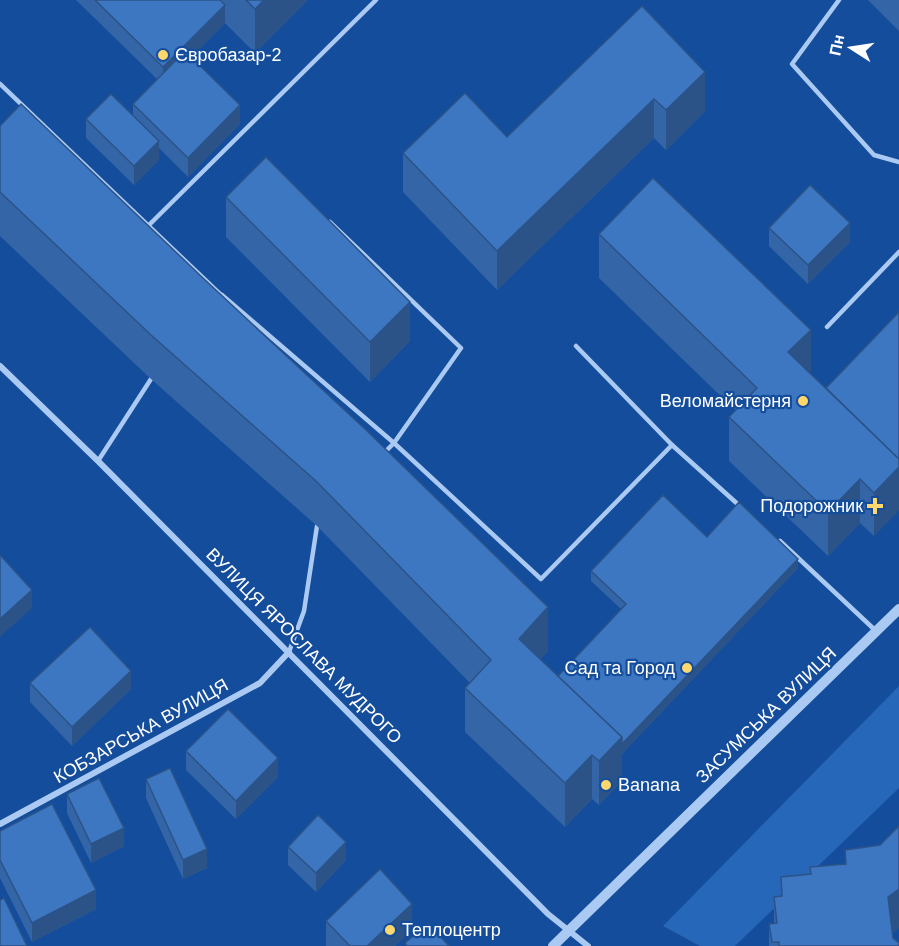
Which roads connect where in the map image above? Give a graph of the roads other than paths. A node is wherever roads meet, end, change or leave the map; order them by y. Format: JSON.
{"nodes":[{"id":1,"x":376,"y":0,"type":"edge"},
{"id":2,"x":839,"y":0,"type":"edge"},
{"id":3,"x":0,"y":84,"type":"edge"},
{"id":4,"x":899,"y":162,"type":"edge"},
{"id":5,"x":321,"y":214,"type":"edge"},
{"id":6,"x":149,"y":225,"type":"junction"},
{"id":7,"x":899,"y":252,"type":"edge"},
{"id":8,"x":222,"y":296,"type":"junction"},
{"id":9,"x":216,"y":305,"type":"edge"},
{"id":10,"x":827,"y":327,"type":"dead end"},
{"id":11,"x":576,"y":346,"type":"dead end"},
{"id":12,"x":0,"y":366,"type":"edge"},
{"id":13,"x":151,"y":379,"type":"edge"},
{"id":14,"x":394,"y":443,"type":"junction"},
{"id":15,"x":672,"y":445,"type":"junction"},
{"id":16,"x":380,"y":458,"type":"edge"},
{"id":17,"x":98,"y":461,"type":"junction"},
{"id":18,"x":749,"y":514,"type":"edge"},
{"id":19,"x":317,"y":526,"type":"edge"},
{"id":20,"x":775,"y":537,"type":"edge"},
{"id":21,"x":899,"y":609,"type":"edge"},
{"id":22,"x":876,"y":631,"type":"junction"},
{"id":23,"x":289,"y":652,"type":"junction"},
{"id":24,"x":0,"y":824,"type":"edge"},
{"id":25,"x":568,"y":931,"type":"junction"},
{"id":26,"x":553,"y":946,"type":"edge"},
{"id":27,"x":588,"y":946,"type":"edge"}],
"edges":[{"from":1,"to":6,"type":"lane"},
{"from":2,"to":4,"type":"lane"},
{"from":3,"to":6,"type":"lane"},
{"from":5,"to":14,"type":"lane"},
{"from":6,"to":8,"type":"lane"},
{"from":7,"to":10,"type":"lane"},
{"from":8,"to":9,"type":"lane"},
{"from":8,"to":14,"type":"lane"},
{"from":11,"to":15,"type":"lane"},
{"from":12,"to":17,"type":"street","name":"ВУЛИЦЯ ЯРОСЛАВА МУДРОГО"},
{"from":13,"to":17,"type":"lane"},
{"from":14,"to":15,"type":"lane"},
{"from":14,"to":16,"type":"lane"},
{"from":15,"to":18,"type":"lane"},
{"from":17,"to":23,"type":"street","name":"ВУЛИЦЯ ЯРОСЛАВА МУДРОГО"},
{"from":19,"to":23,"type":"lane"},
{"from":20,"to":22,"type":"lane"},
{"from":21,"to":22,"type":"street","name":"ЗАСУМСЬКА ВУЛИЦЯ"},
{"from":22,"to":25,"type":"street","name":"ЗАСУМСЬКА ВУЛИЦЯ"},
{"from":23,"to":24,"type":"street","name":"КОБЗАРСЬКА ВУЛИЦЯ"},
{"from":23,"to":25,"type":"street","name":"ВУЛИЦЯ ЯРОСЛАВА МУДРОГО"},
{"from":25,"to":26,"type":"street","name":"ЗАСУМСЬКА ВУЛИЦЯ"},
{"from":25,"to":27,"type":"street","name":"ВУЛИЦЯ ЯРОСЛАВА МУДРОГО"}]}
